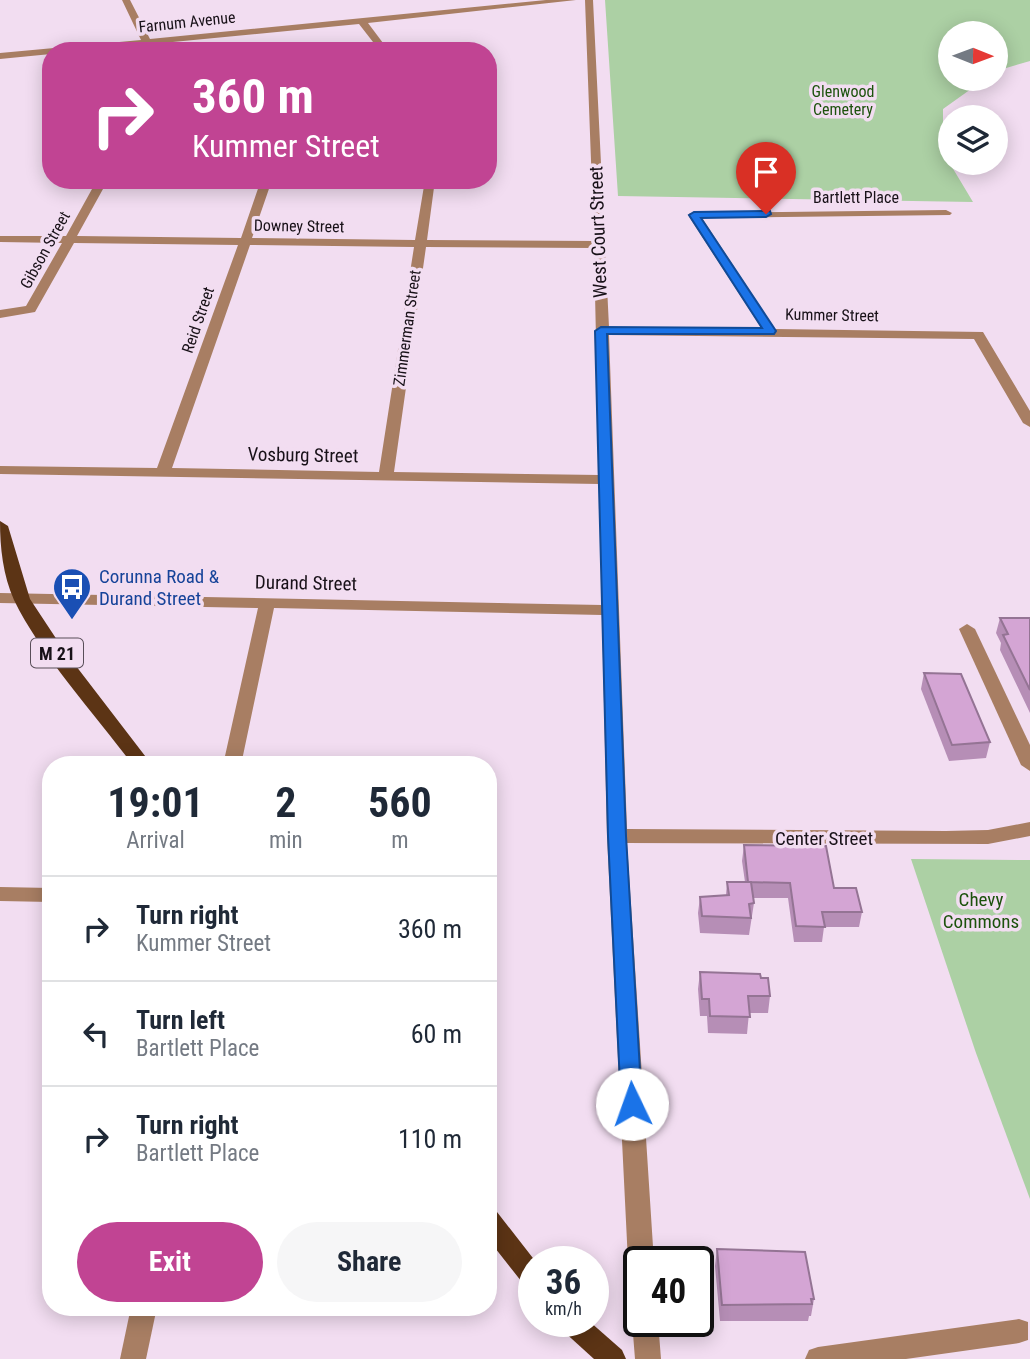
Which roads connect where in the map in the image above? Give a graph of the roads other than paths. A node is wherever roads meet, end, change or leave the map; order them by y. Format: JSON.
{"nodes":[{"id":1,"x":125,"y":0,"type":"edge"},
{"id":2,"x":572,"y":0,"type":"edge"},
{"id":3,"x":589,"y":0,"type":"edge"},
{"id":4,"x":537,"y":1,"type":"edge"},
{"id":5,"x":362,"y":20,"type":"junction"},
{"id":6,"x":147,"y":42,"type":"edge"},
{"id":7,"x":182,"y":42,"type":"edge"},
{"id":8,"x":378,"y":42,"type":"edge"},
{"id":9,"x":42,"y":52,"type":"edge"},
{"id":10,"x":0,"y":56,"type":"edge"},
{"id":11,"x":98,"y":189,"type":"edge"},
{"id":12,"x":264,"y":189,"type":"edge"},
{"id":13,"x":428,"y":189,"type":"edge"},
{"id":14,"x":946,"y":213,"type":"dead end"},
{"id":15,"x":0,"y":239,"type":"edge"},
{"id":16,"x":70,"y":239,"type":"junction"},
{"id":17,"x":245,"y":241,"type":"junction"},
{"id":18,"x":419,"y":243,"type":"junction"},
{"id":19,"x":598,"y":245,"type":"junction"},
{"id":20,"x":0,"y":314,"type":"edge"},
{"id":21,"x":601,"y":331,"type":"junction"},
{"id":22,"x":770,"y":331,"type":"junction"},
{"id":23,"x":1030,"y":423,"type":"edge"},
{"id":24,"x":0,"y":470,"type":"edge"},
{"id":25,"x":163,"y":472,"type":"junction"},
{"id":26,"x":386,"y":475,"type":"junction"},
{"id":27,"x":605,"y":480,"type":"junction"},
{"id":28,"x":0,"y":526,"type":"edge"},
{"id":29,"x":0,"y":598,"type":"edge"},
{"id":30,"x":22,"y":599,"type":"junction"},
{"id":31,"x":267,"y":603,"type":"junction"},
{"id":32,"x":611,"y":610,"type":"junction"},
{"id":33,"x":967,"y":629,"type":"dead end"},
{"id":34,"x":136,"y":756,"type":"edge"},
{"id":35,"x":234,"y":756,"type":"edge"},
{"id":36,"x":1030,"y":765,"type":"edge"},
{"id":37,"x":1030,"y":829,"type":"edge"},
{"id":38,"x":617,"y":836,"type":"junction"},
{"id":39,"x":0,"y":894,"type":"edge"},
{"id":40,"x":42,"y":895,"type":"edge"},
{"id":41,"x":497,"y":1231,"type":"edge"},
{"id":42,"x":640,"y":1246,"type":"edge"},
{"id":43,"x":518,"y":1258,"type":"edge"},
{"id":44,"x":142,"y":1316,"type":"edge"},
{"id":45,"x":1019,"y":1331,"type":"dead end"},
{"id":46,"x":588,"y":1337,"type":"edge"},
{"id":47,"x":646,"y":1337,"type":"edge"},
{"id":48,"x":133,"y":1359,"type":"edge"},
{"id":49,"x":612,"y":1359,"type":"edge"},
{"id":50,"x":648,"y":1359,"type":"edge"},
{"id":51,"x":818,"y":1359,"type":"edge"}],
"edges":[{"from":1,"to":6,"type":"street"},
{"from":2,"to":4,"type":"street","name":"Farnum Avenue"},
{"from":3,"to":19,"type":"street","name":"West Court Street"},
{"from":4,"to":5,"type":"street","name":"Farnum Avenue"},
{"from":5,"to":7,"type":"street","name":"Farnum Avenue"},
{"from":5,"to":8,"type":"street"},
{"from":9,"to":10,"type":"street"},
{"from":11,"to":16,"type":"street","name":"Gibson Street"},
{"from":12,"to":17,"type":"street","name":"Reid Street"},
{"from":13,"to":18,"type":"street","name":"Zimmerman Street"},
{"from":14,"to":22,"type":"street","name":"Bartlett Place"},
{"from":15,"to":16,"type":"street","name":"Downey Street"},
{"from":16,"to":17,"type":"street","name":"Downey Street"},
{"from":16,"to":20,"type":"street","name":"Gibson Street"},
{"from":17,"to":18,"type":"street","name":"Downey Street"},
{"from":17,"to":25,"type":"street","name":"Reid Street"},
{"from":18,"to":19,"type":"street","name":"Downey Street"},
{"from":18,"to":26,"type":"street","name":"Zimmerman Street"},
{"from":19,"to":21,"type":"street","name":"West Court Street"},
{"from":21,"to":22,"type":"street","name":"Kummer Street"},
{"from":21,"to":27,"type":"street","name":"West Court Street"},
{"from":22,"to":23,"type":"street","name":"Kummer Street"},
{"from":24,"to":25,"type":"street","name":"Vosburg Street"},
{"from":25,"to":26,"type":"street","name":"Vosburg Street"},
{"from":26,"to":27,"type":"street","name":"Vosburg Street"},
{"from":27,"to":32,"type":"street","name":"West Court Street"},
{"from":28,"to":30,"type":"main road","number":"M 21"},
{"from":29,"to":30,"type":"street","name":"Durand Street"},
{"from":30,"to":31,"type":"street","name":"Durand Street"},
{"from":30,"to":34,"type":"main road","number":"M 21"},
{"from":31,"to":32,"type":"street","name":"Durand Street"},
{"from":31,"to":35,"type":"street"},
{"from":32,"to":38,"type":"street","name":"West Court Street"},
{"from":33,"to":36,"type":"street"},
{"from":37,"to":38,"type":"street","name":"Center Street"},
{"from":38,"to":42,"type":"street","name":"West Court Street"},
{"from":39,"to":40,"type":"street"},
{"from":41,"to":43,"type":"main road"},
{"from":44,"to":48,"type":"street"},
{"from":45,"to":51,"type":"street"},
{"from":46,"to":49,"type":"main road"},
{"from":47,"to":50,"type":"street"}]}
